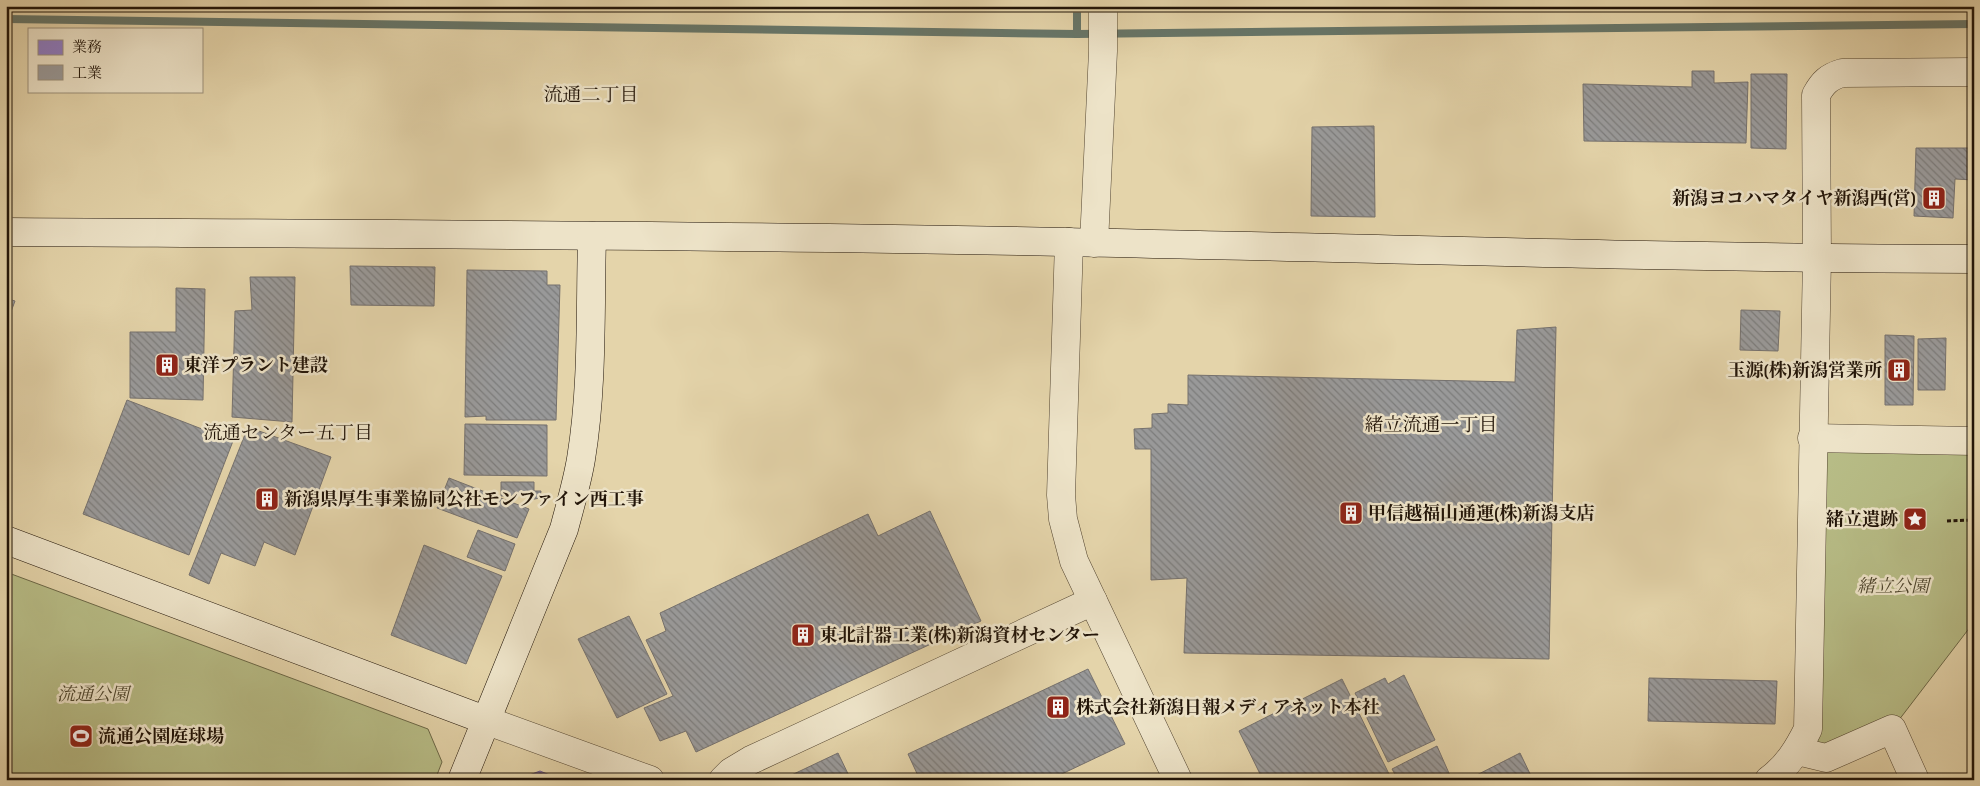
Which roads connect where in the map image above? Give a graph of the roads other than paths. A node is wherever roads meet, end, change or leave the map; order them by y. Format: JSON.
{"nodes":[{"id":1,"x":1103,"y":6,"type":"edge"},
{"id":2,"x":1974,"y":72,"type":"edge"},
{"id":3,"x":6,"y":232,"type":"edge"},
{"id":4,"x":592,"y":236,"type":"junction"},
{"id":5,"x":1082,"y":243,"type":"junction"},
{"id":6,"x":1817,"y":258,"type":"junction"},
{"id":7,"x":1974,"y":259,"type":"edge"},
{"id":8,"x":1812,"y":438,"type":"junction"},
{"id":9,"x":1974,"y":440,"type":"edge"},
{"id":10,"x":6,"y":540,"type":"edge"},
{"id":11,"x":1093,"y":601,"type":"junction"},
{"id":12,"x":485,"y":720,"type":"junction"},
{"id":13,"x":1797,"y":751,"type":"junction"},
{"id":14,"x":462,"y":780,"type":"edge"},
{"id":15,"x":650,"y":780,"type":"edge"},
{"id":16,"x":723,"y":780,"type":"edge"},
{"id":17,"x":1178,"y":780,"type":"edge"},
{"id":18,"x":1770,"y":780,"type":"edge"},
{"id":19,"x":1915,"y":780,"type":"edge"}],
"edges":[{"from":1,"to":5,"type":"street"},
{"from":2,"to":6,"type":"street"},
{"from":3,"to":4,"type":"street"},
{"from":4,"to":5,"type":"street"},
{"from":4,"to":12,"type":"street"},
{"from":5,"to":6,"type":"street"},
{"from":5,"to":11,"type":"street"},
{"from":6,"to":7,"type":"street"},
{"from":6,"to":8,"type":"street"},
{"from":8,"to":9,"type":"street"},
{"from":8,"to":13,"type":"street"},
{"from":10,"to":12,"type":"street"},
{"from":11,"to":16,"type":"street"},
{"from":11,"to":17,"type":"street"},
{"from":12,"to":14,"type":"street"},
{"from":12,"to":15,"type":"street"},
{"from":13,"to":18,"type":"street"},
{"from":13,"to":19,"type":"street"}]}
